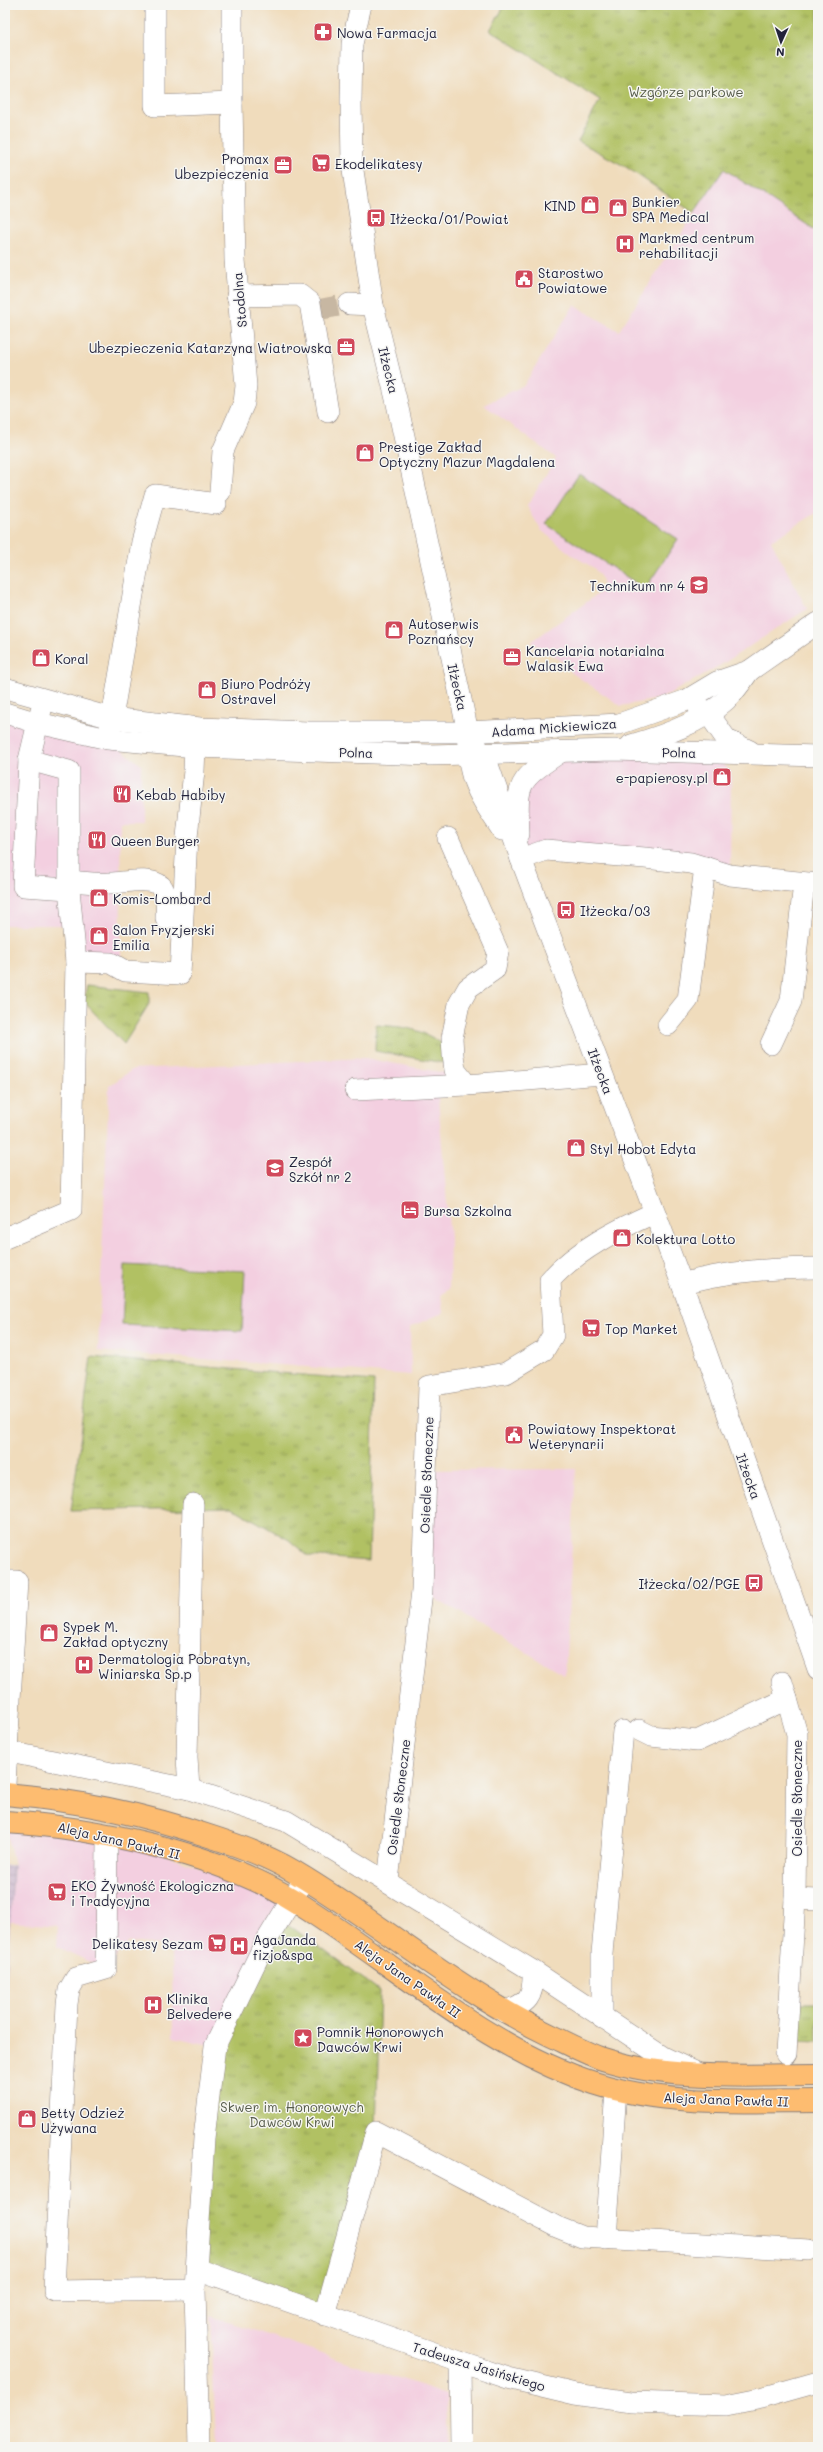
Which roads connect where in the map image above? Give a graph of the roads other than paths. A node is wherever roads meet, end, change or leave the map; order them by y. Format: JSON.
{"nodes":[{"id":1,"x":156,"y":5,"type":"edge"},
{"id":2,"x":232,"y":5,"type":"edge"},
{"id":3,"x":361,"y":5,"type":"edge"},
{"id":4,"x":232,"y":103,"type":"junction"},
{"id":5,"x":237,"y":296,"type":"junction"},
{"id":6,"x":350,"y":304,"type":"tunnel mouth"},
{"id":7,"x":373,"y":305,"type":"junction"},
{"id":8,"x":328,"y":412,"type":"dead end"},
{"id":9,"x":818,"y":623,"type":"edge"},
{"id":10,"x":750,"y":671,"type":"junction"},
{"id":11,"x":5,"y":688,"type":"edge"},
{"id":12,"x":43,"y":698,"type":"junction"},
{"id":13,"x":687,"y":700,"type":"junction"},
{"id":14,"x":5,"y":713,"type":"edge"},
{"id":15,"x":708,"y":713,"type":"junction"},
{"id":16,"x":111,"y":718,"type":"junction"},
{"id":17,"x":38,"y":723,"type":"junction"},
{"id":18,"x":689,"y":723,"type":"junction"},
{"id":19,"x":468,"y":732,"type":"junction"},
{"id":20,"x":108,"y":739,"type":"junction"},
{"id":21,"x":255,"y":740,"type":"junction"},
{"id":22,"x":195,"y":747,"type":"junction"},
{"id":23,"x":614,"y":750,"type":"junction"},
{"id":24,"x":710,"y":752,"type":"junction"},
{"id":25,"x":559,"y":753,"type":"junction"},
{"id":26,"x":755,"y":753,"type":"junction"},
{"id":27,"x":475,"y":755,"type":"junction"},
{"id":28,"x":818,"y":756,"type":"edge"},
{"id":29,"x":29,"y":760,"type":"junction"},
{"id":30,"x":448,"y":838,"type":"dead end"},
{"id":31,"x":521,"y":859,"type":"junction"},
{"id":32,"x":705,"y":867,"type":"junction"},
{"id":33,"x":811,"y":884,"type":"edge"},
{"id":34,"x":69,"y":885,"type":"junction"},
{"id":35,"x":166,"y":919,"type":"dead end"},
{"id":36,"x":76,"y":962,"type":"junction"},
{"id":37,"x":668,"y":1026,"type":"dead end"},
{"id":38,"x":771,"y":1044,"type":"dead end"},
{"id":39,"x":602,"y":1074,"type":"junction"},
{"id":40,"x":467,"y":1085,"type":"junction"},
{"id":41,"x":355,"y":1090,"type":"dead end"},
{"id":42,"x":654,"y":1213,"type":"junction"},
{"id":43,"x":5,"y":1238,"type":"edge"},
{"id":44,"x":818,"y":1268,"type":"edge"},
{"id":45,"x":682,"y":1284,"type":"junction"},
{"id":46,"x":193,"y":1504,"type":"dead end"},
{"id":47,"x":5,"y":1581,"type":"edge"},
{"id":48,"x":817,"y":1664,"type":"edge"},
{"id":49,"x":6,"y":1751,"type":"edge"},
{"id":50,"x":5,"y":1784,"type":"edge"},
{"id":51,"x":189,"y":1789,"type":"junction"},
{"id":52,"x":5,"y":1794,"type":"edge"},
{"id":53,"x":5,"y":1822,"type":"edge"},
{"id":54,"x":107,"y":1834,"type":"junction"},
{"id":55,"x":305,"y":1878,"type":"junction"},
{"id":56,"x":388,"y":1881,"type":"junction"},
{"id":57,"x":292,"y":1899,"type":"junction"},
{"id":58,"x":795,"y":1899,"type":"junction"},
{"id":59,"x":818,"y":1900,"type":"edge"},
{"id":60,"x":533,"y":1971,"type":"junction"},
{"id":61,"x":504,"y":2012,"type":"junction"},
{"id":62,"x":602,"y":2018,"type":"junction"},
{"id":63,"x":786,"y":2054,"type":"dead end"},
{"id":64,"x":702,"y":2075,"type":"junction"},
{"id":65,"x":818,"y":2075,"type":"edge"},
{"id":66,"x":616,"y":2090,"type":"junction"},
{"id":67,"x":818,"y":2101,"type":"edge"},
{"id":68,"x":606,"y":2239,"type":"junction"},
{"id":69,"x":809,"y":2250,"type":"dead end"},
{"id":70,"x":197,"y":2269,"type":"junction"},
{"id":71,"x":195,"y":2289,"type":"junction"},
{"id":72,"x":325,"y":2315,"type":"junction"},
{"id":73,"x":460,"y":2362,"type":"junction"},
{"id":74,"x":818,"y":2382,"type":"edge"},
{"id":75,"x":199,"y":2447,"type":"edge"},
{"id":76,"x":461,"y":2447,"type":"edge"}],
"edges":[{"from":1,"to":4,"type":"street"},
{"from":2,"to":4,"type":"street","name":"Stodolna"},
{"from":3,"to":7,"type":"street","name":"Iłżecka"},
{"from":4,"to":5,"type":"street","name":"Stodolna"},
{"from":5,"to":8,"type":"street"},
{"from":5,"to":16,"type":"street","name":"Stodolna"},
{"from":6,"to":7,"type":"street"},
{"from":7,"to":19,"type":"street","name":"Iłżecka"},
{"from":9,"to":10,"type":"street","name":"Adama Mickiewicza"},
{"from":10,"to":13,"type":"street","name":"Adama Mickiewicza"},
{"from":10,"to":15,"type":"street","name":"Adama Mickiewicza"},
{"from":11,"to":12,"type":"street","name":"Polna"},
{"from":12,"to":16,"type":"street","name":"Polna"},
{"from":12,"to":17,"type":"street"},
{"from":13,"to":15,"type":"street","name":"Polna"},
{"from":13,"to":18,"type":"street","name":"Polna"},
{"from":13,"to":19,"type":"street","name":"Adama Mickiewicza"},
{"from":14,"to":17,"type":"street","name":"Polna"},
{"from":15,"to":18,"type":"street","name":"Adama Mickiewicza"},
{"from":15,"to":26,"type":"street","name":"Polna"},
{"from":16,"to":20,"type":"street"},
{"from":16,"to":21,"type":"street","name":"Polna"},
{"from":17,"to":20,"type":"street","name":"Polna"},
{"from":17,"to":29,"type":"street"},
{"from":18,"to":23,"type":"street","name":"Adama Mickiewicza"},
{"from":18,"to":24,"type":"street","name":"Polna"},
{"from":19,"to":21,"type":"street","name":"Polna"},
{"from":19,"to":27,"type":"street","name":"Iłżecka"},
{"from":20,"to":22,"type":"street","name":"Polna"},
{"from":21,"to":22,"type":"street","name":"Polna"},
{"from":21,"to":27,"type":"street","name":"Polna"},
{"from":22,"to":36,"type":"street"},
{"from":23,"to":24,"type":"street","name":"Polna"},
{"from":23,"to":25,"type":"street","name":"Polna"},
{"from":24,"to":26,"type":"street","name":"Polna"},
{"from":25,"to":27,"type":"street","name":"Polna"},
{"from":25,"to":31,"type":"street","name":"Iłżecka"},
{"from":26,"to":28,"type":"street","name":"Polna"},
{"from":27,"to":31,"type":"street","name":"Iłżecka"},
{"from":29,"to":34,"type":"street"},
{"from":29,"to":34,"type":"street"},
{"from":30,"to":40,"type":"street"},
{"from":31,"to":32,"type":"street"},
{"from":31,"to":39,"type":"street","name":"Iłżecka"},
{"from":32,"to":33,"type":"street"},
{"from":32,"to":37,"type":"street"},
{"from":33,"to":38,"type":"street"},
{"from":34,"to":35,"type":"street"},
{"from":34,"to":36,"type":"street"},
{"from":36,"to":43,"type":"street"},
{"from":39,"to":40,"type":"street"},
{"from":39,"to":42,"type":"street","name":"Iłżecka"},
{"from":40,"to":41,"type":"street"},
{"from":42,"to":45,"type":"street","name":"Iłżecka"},
{"from":42,"to":56,"type":"street","name":"Osiedle Słoneczne"},
{"from":44,"to":45,"type":"street"},
{"from":45,"to":48,"type":"street","name":"Iłżecka"},
{"from":46,"to":51,"type":"street"},
{"from":47,"to":49,"type":"street"},
{"from":49,"to":50,"type":"street"},
{"from":49,"to":51,"type":"street"},
{"from":51,"to":56,"type":"street"},
{"from":52,"to":55,"type":"main road","name":"Aleja Jana Pawła II"},
{"from":53,"to":54,"type":"main road","name":"Aleja Jana Pawła II"},
{"from":54,"to":57,"type":"main road","name":"Aleja Jana Pawła II"},
{"from":54,"to":71,"type":"street"},
{"from":55,"to":57,"type":"street"},
{"from":55,"to":61,"type":"main road","name":"Aleja Jana Pawła II"},
{"from":56,"to":60,"type":"street"},
{"from":57,"to":66,"type":"main road","name":"Aleja Jana Pawła II"},
{"from":57,"to":70,"type":"street"},
{"from":58,"to":59,"type":"street"},
{"from":58,"to":62,"type":"street","name":"Osiedle Słoneczne"},
{"from":58,"to":63,"type":"street","name":"Osiedle Słoneczne"},
{"from":60,"to":61,"type":"street"},
{"from":60,"to":62,"type":"street"},
{"from":61,"to":64,"type":"main road","name":"Aleja Jana Pawła II"},
{"from":62,"to":64,"type":"street"},
{"from":64,"to":65,"type":"main road","name":"Aleja Jana Pawła II"},
{"from":66,"to":67,"type":"main road","name":"Aleja Jana Pawła II"},
{"from":66,"to":68,"type":"street"},
{"from":68,"to":69,"type":"street"},
{"from":68,"to":72,"type":"street"},
{"from":70,"to":71,"type":"street"},
{"from":70,"to":72,"type":"street","name":"Tadeusza Jasińskiego"},
{"from":71,"to":75,"type":"street"},
{"from":72,"to":73,"type":"street","name":"Tadeusza Jasińskiego"},
{"from":73,"to":74,"type":"street","name":"Tadeusza Jasińskiego"},
{"from":73,"to":76,"type":"street"}]}
